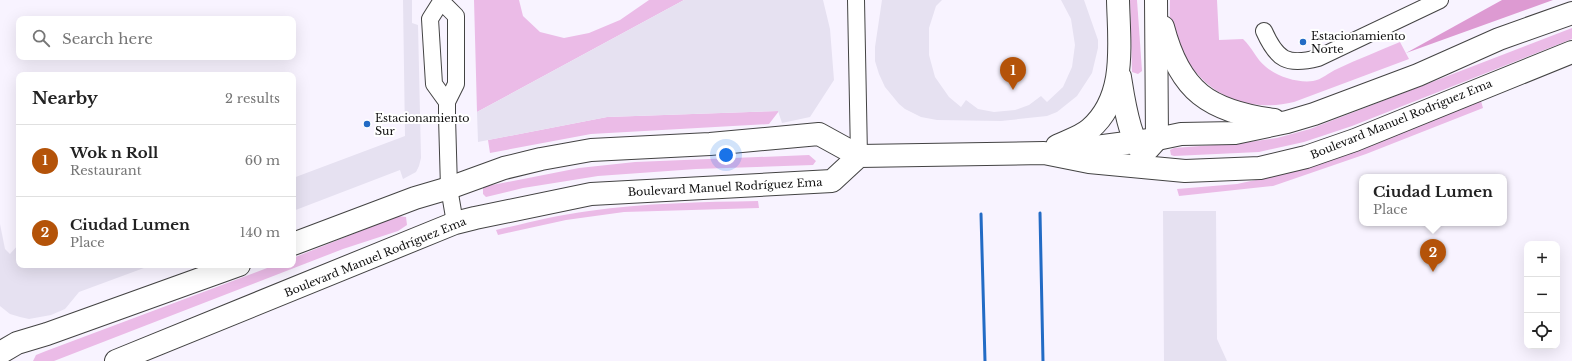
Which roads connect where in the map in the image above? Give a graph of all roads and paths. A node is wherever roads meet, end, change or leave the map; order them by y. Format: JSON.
{"nodes":[{"id":1,"x":856,"y":0,"type":"edge"},
{"id":2,"x":1118,"y":0,"type":"edge"},
{"id":3,"x":1156,"y":0,"type":"edge"},
{"id":4,"x":1160,"y":0,"type":"edge"},
{"id":5,"x":1440,"y":0,"type":"edge"},
{"id":6,"x":442,"y":1,"type":"edge"},
{"id":7,"x":1572,"y":13,"type":"edge"},
{"id":8,"x":1264,"y":31,"type":"dead end"},
{"id":9,"x":1572,"y":52,"type":"edge"},
{"id":10,"x":1119,"y":70,"type":"junction"},
{"id":11,"x":447,"y":102,"type":"junction"},
{"id":12,"x":1287,"y":122,"type":"junction"},
{"id":13,"x":1145,"y":145,"type":"junction"},
{"id":14,"x":1044,"y":154,"type":"junction"},
{"id":15,"x":859,"y":156,"type":"junction"},
{"id":16,"x":1089,"y":162,"type":"junction"},
{"id":17,"x":1185,"y":171,"type":"junction"},
{"id":18,"x":449,"y":188,"type":"junction"},
{"id":19,"x":455,"y":223,"type":"junction"},
{"id":20,"x":296,"y":243,"type":"edge"},
{"id":21,"x":231,"y":268,"type":"edge"},
{"id":22,"x":0,"y":353,"type":"edge"},
{"id":23,"x":116,"y":361,"type":"edge"}],
"edges":[{"from":1,"to":15,"type":"lane"},
{"from":2,"to":10,"type":"street"},
{"from":3,"to":13,"type":"street"},
{"from":4,"to":12,"type":"street"},
{"from":5,"to":8,"type":"lane"},
{"from":6,"to":11,"type":"lane"},
{"from":6,"to":11,"type":"lane"},
{"from":7,"to":12,"type":"street"},
{"from":9,"to":17,"type":"street","name":"Boulevard Manuel Rodríguez Ema"},
{"from":10,"to":13,"type":"street"},
{"from":10,"to":14,"type":"street"},
{"from":11,"to":18,"type":"lane"},
{"from":12,"to":13,"type":"street"},
{"from":13,"to":14,"type":"street"},
{"from":13,"to":16,"type":"street"},
{"from":13,"to":17,"type":"street"},
{"from":14,"to":15,"type":"street","name":"Boulevard Manuel Rodríguez Ema"},
{"from":14,"to":16,"type":"street","name":"Boulevard Manuel Rodríguez Ema"},
{"from":15,"to":18,"type":"street"},
{"from":15,"to":19,"type":"street","name":"Boulevard Manuel Rodríguez Ema"},
{"from":16,"to":17,"type":"street","name":"Boulevard Manuel Rodríguez Ema"},
{"from":18,"to":19,"type":"lane"},
{"from":18,"to":20,"type":"street"},
{"from":19,"to":23,"type":"street","name":"Boulevard Manuel Rodríguez Ema"},
{"from":21,"to":22,"type":"street"}]}
